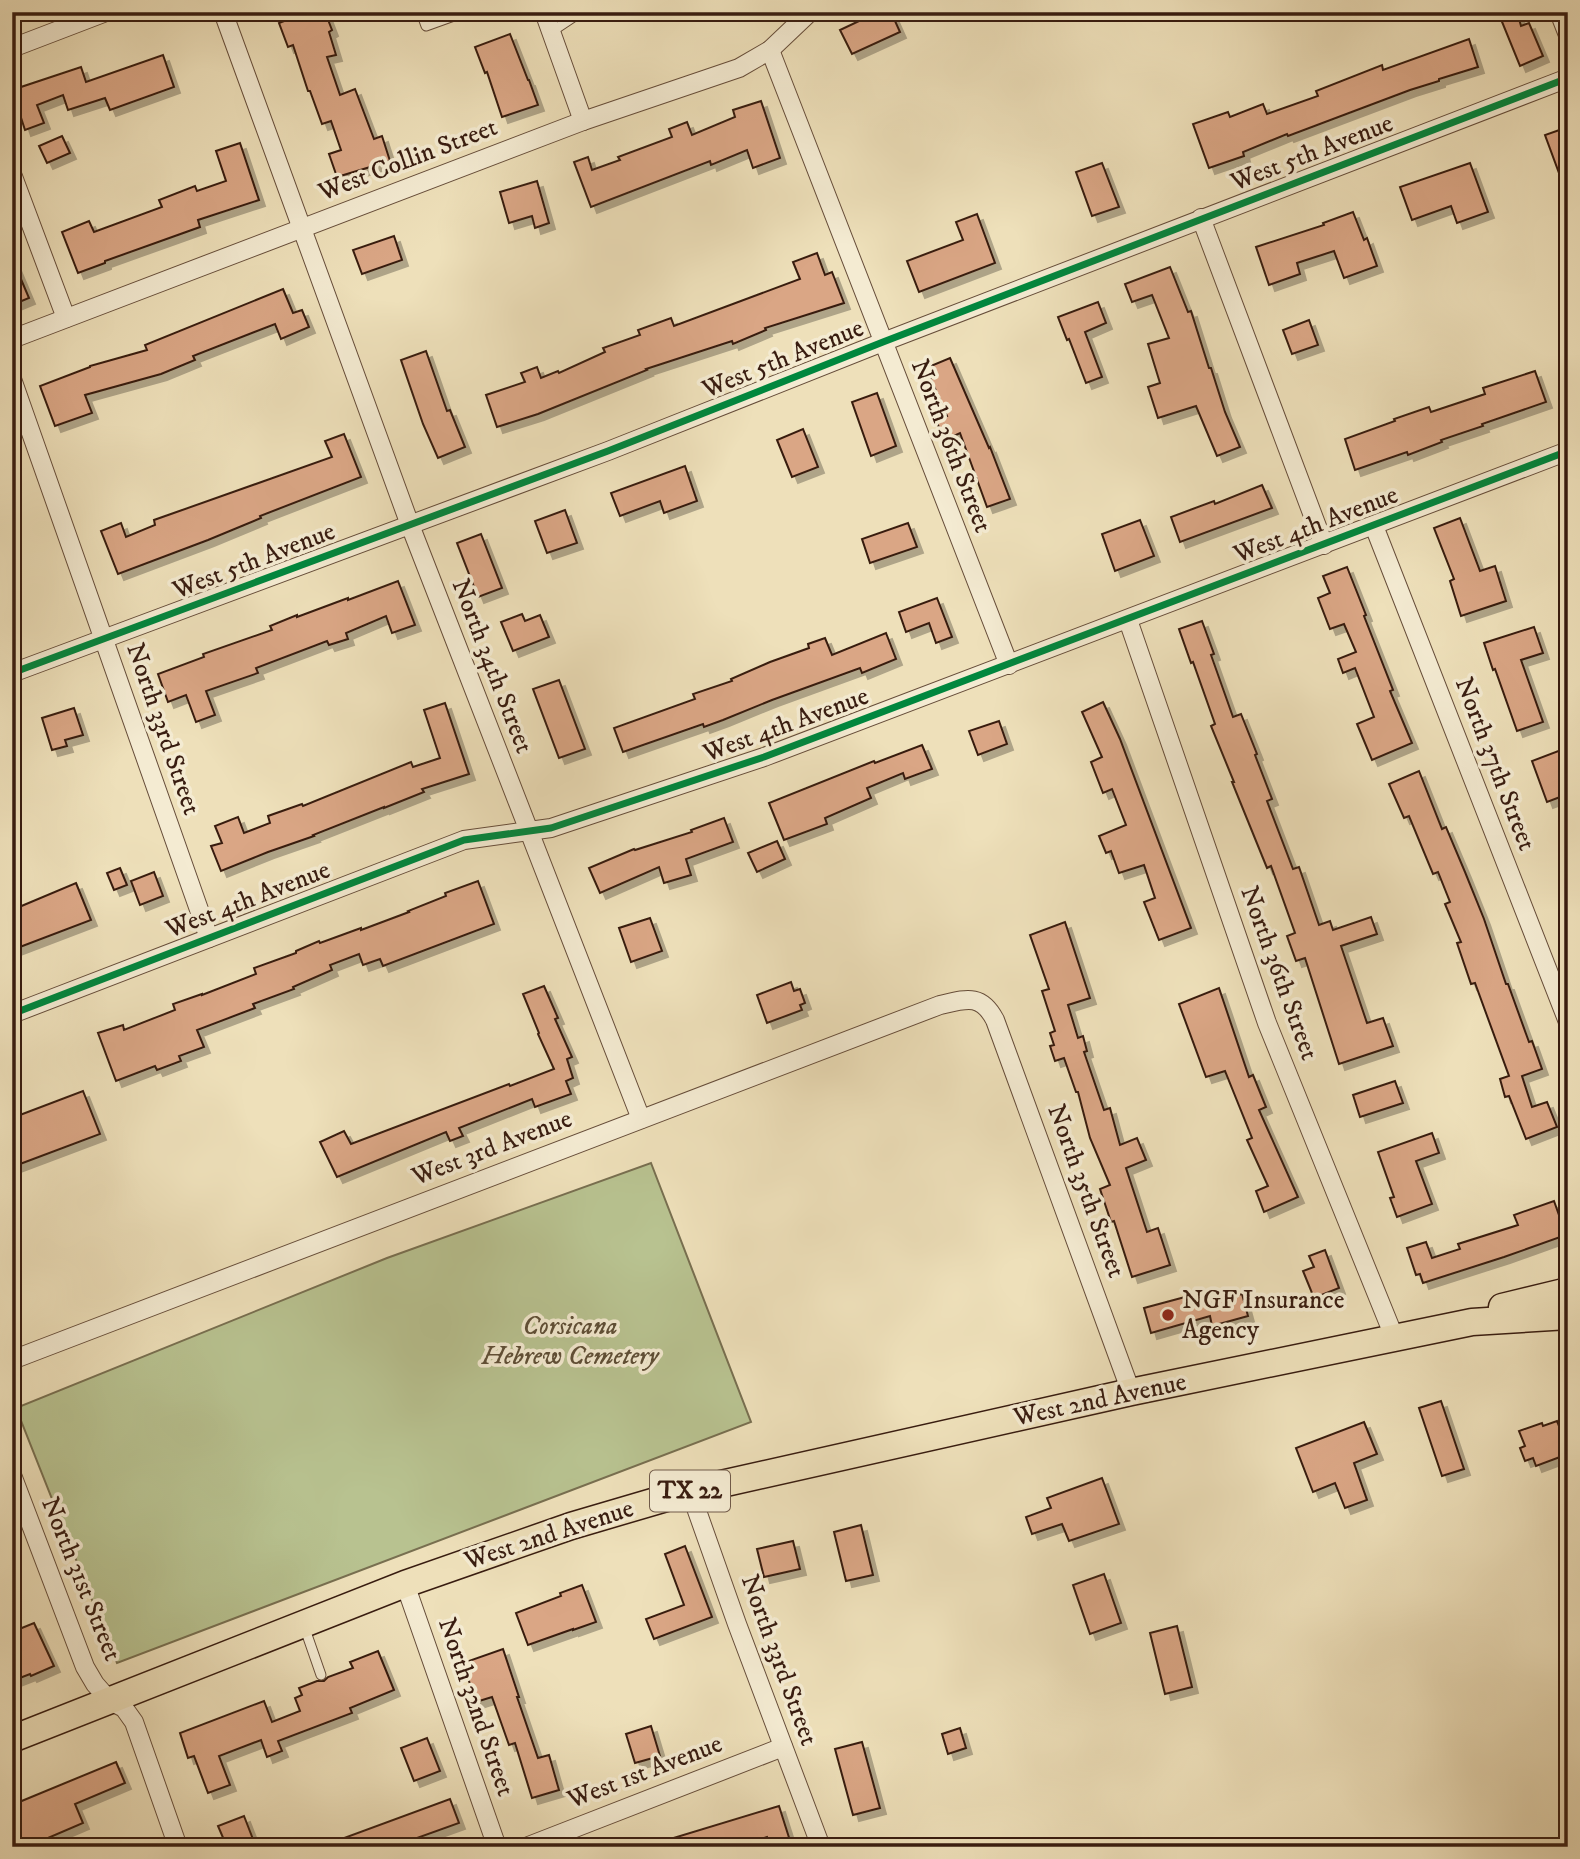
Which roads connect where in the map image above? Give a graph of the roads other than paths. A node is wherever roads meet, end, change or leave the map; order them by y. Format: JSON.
{"nodes":[{"id":1,"x":106,"y":12,"type":"edge"},
{"id":2,"x":223,"y":12,"type":"edge"},
{"id":3,"x":422,"y":12,"type":"edge"},
{"id":4,"x":466,"y":12,"type":"edge"},
{"id":5,"x":544,"y":12,"type":"edge"},
{"id":6,"x":581,"y":12,"type":"edge"},
{"id":7,"x":810,"y":12,"type":"edge"},
{"id":8,"x":1559,"y":12,"type":"edge"},
{"id":9,"x":551,"y":32,"type":"junction"},
{"id":10,"x":1568,"y":34,"type":"edge"},
{"id":11,"x":12,"y":48,"type":"edge"},
{"id":12,"x":770,"y":50,"type":"junction"},
{"id":13,"x":1568,"y":78,"type":"edge"},
{"id":14,"x":583,"y":121,"type":"junction"},
{"id":15,"x":12,"y":174,"type":"edge"},
{"id":16,"x":1201,"y":218,"type":"junction"},
{"id":17,"x":301,"y":228,"type":"junction"},
{"id":18,"x":66,"y":318,"type":"junction"},
{"id":19,"x":12,"y":339,"type":"edge"},
{"id":20,"x":883,"y":342,"type":"junction"},
{"id":21,"x":12,"y":379,"type":"edge"},
{"id":22,"x":1568,"y":451,"type":"edge"},
{"id":23,"x":410,"y":525,"type":"junction"},
{"id":24,"x":1374,"y":526,"type":"junction"},
{"id":25,"x":1324,"y":545,"type":"junction"},
{"id":26,"x":1128,"y":620,"type":"junction"},
{"id":27,"x":104,"y":639,"type":"junction"},
{"id":28,"x":1009,"y":665,"type":"junction"},
{"id":29,"x":12,"y":673,"type":"edge"},
{"id":30,"x":527,"y":831,"type":"junction"},
{"id":31,"x":209,"y":938,"type":"junction"},
{"id":32,"x":989,"y":1009,"type":"joint"},
{"id":33,"x":12,"y":1014,"type":"edge"},
{"id":34,"x":1568,"y":1022,"type":"edge"},
{"id":35,"x":641,"y":1119,"type":"junction"},
{"id":36,"x":1568,"y":1291,"type":"edge"},
{"id":37,"x":1568,"y":1316,"type":"edge"},
{"id":38,"x":1472,"y":1322,"type":"junction"},
{"id":39,"x":1395,"y":1339,"type":"junction"},
{"id":40,"x":12,"y":1360,"type":"edge"},
{"id":41,"x":1131,"y":1392,"type":"junction"},
{"id":42,"x":12,"y":1475,"type":"edge"},
{"id":43,"x":690,"y":1491,"type":"junction"},
{"id":44,"x":405,"y":1584,"type":"junction"},
{"id":45,"x":303,"y":1625,"type":"junction"},
{"id":46,"x":321,"y":1675,"type":"dead end"},
{"id":47,"x":110,"y":1701,"type":"junction"},
{"id":48,"x":12,"y":1739,"type":"edge"},
{"id":49,"x":783,"y":1747,"type":"junction"},
{"id":50,"x":178,"y":1847,"type":"edge"},
{"id":51,"x":497,"y":1847,"type":"edge"},
{"id":52,"x":526,"y":1847,"type":"edge"},
{"id":53,"x":821,"y":1847,"type":"edge"}],
"edges":[{"from":1,"to":11,"type":"street"},
{"from":2,"to":17,"type":"street","name":"North 34th Street"},
{"from":3,"to":4,"type":"lane"},
{"from":5,"to":9,"type":"street"},
{"from":6,"to":9,"type":"lane"},
{"from":7,"to":12,"type":"street","name":"West Collin Street"},
{"from":8,"to":10,"type":"street"},
{"from":9,"to":14,"type":"street"},
{"from":12,"to":14,"type":"street","name":"West Collin Street"},
{"from":12,"to":20,"type":"street","name":"North 36th Street"},
{"from":13,"to":16,"type":"street","name":"West 5th Avenue"},
{"from":14,"to":17,"type":"street","name":"West Collin Street"},
{"from":15,"to":18,"type":"street"},
{"from":16,"to":20,"type":"street","name":"West 5th Avenue"},
{"from":16,"to":25,"type":"street"},
{"from":17,"to":18,"type":"street","name":"West Collin Street"},
{"from":17,"to":23,"type":"street","name":"North 34th Street"},
{"from":18,"to":19,"type":"street","name":"West Collin Street"},
{"from":20,"to":23,"type":"street","name":"West 5th Avenue"},
{"from":20,"to":28,"type":"street","name":"North 36th Street"},
{"from":21,"to":27,"type":"street","name":"North 33rd Street"},
{"from":22,"to":24,"type":"street","name":"West 4th Avenue"},
{"from":23,"to":27,"type":"street","name":"West 5th Avenue"},
{"from":23,"to":30,"type":"street","name":"North 34th Street"},
{"from":24,"to":25,"type":"street","name":"West 4th Avenue"},
{"from":24,"to":34,"type":"street","name":"North 37th Street"},
{"from":25,"to":26,"type":"street","name":"West 4th Avenue"},
{"from":26,"to":28,"type":"street","name":"West 4th Avenue"},
{"from":26,"to":39,"type":"street","name":"North 36th Street"},
{"from":27,"to":29,"type":"street","name":"West 5th Avenue"},
{"from":27,"to":31,"type":"street","name":"North 33rd Street"},
{"from":28,"to":30,"type":"street","name":"West 4th Avenue"},
{"from":30,"to":31,"type":"street","name":"West 4th Avenue"},
{"from":30,"to":35,"type":"street","name":"North 34th Street"},
{"from":31,"to":33,"type":"street","name":"West 4th Avenue"},
{"from":32,"to":35,"type":"street","name":"West 3rd Avenue"},
{"from":32,"to":41,"type":"street","name":"North 35th Street"},
{"from":35,"to":40,"type":"street","name":"West 3rd Avenue"},
{"from":36,"to":38,"type":"main road"},
{"from":37,"to":38,"type":"main road","number":"TX 22"},
{"from":38,"to":39,"type":"main road","number":"TX 22"},
{"from":39,"to":41,"type":"main road","name":"West 2nd Avenue","number":"TX 22"},
{"from":41,"to":43,"type":"main road","name":"West 2nd Avenue","number":"TX 22"},
{"from":42,"to":47,"type":"street","name":"North 31st Street"},
{"from":43,"to":44,"type":"main road","name":"West 2nd Avenue","number":"TX 22"},
{"from":43,"to":49,"type":"street","name":"North 33rd Street"},
{"from":44,"to":45,"type":"main road","name":"West 2nd Avenue","number":"TX 22"},
{"from":44,"to":51,"type":"street","name":"North 32nd Street"},
{"from":45,"to":46,"type":"lane"},
{"from":45,"to":47,"type":"main road","name":"West 2nd Avenue","number":"TX 22"},
{"from":47,"to":48,"type":"main road","name":"West 2nd Avenue","number":"TX 22"},
{"from":47,"to":50,"type":"street","name":"North 31st Street"},
{"from":49,"to":52,"type":"street","name":"West 1st Avenue"},
{"from":49,"to":53,"type":"street","name":"North 33rd Street"}]}
